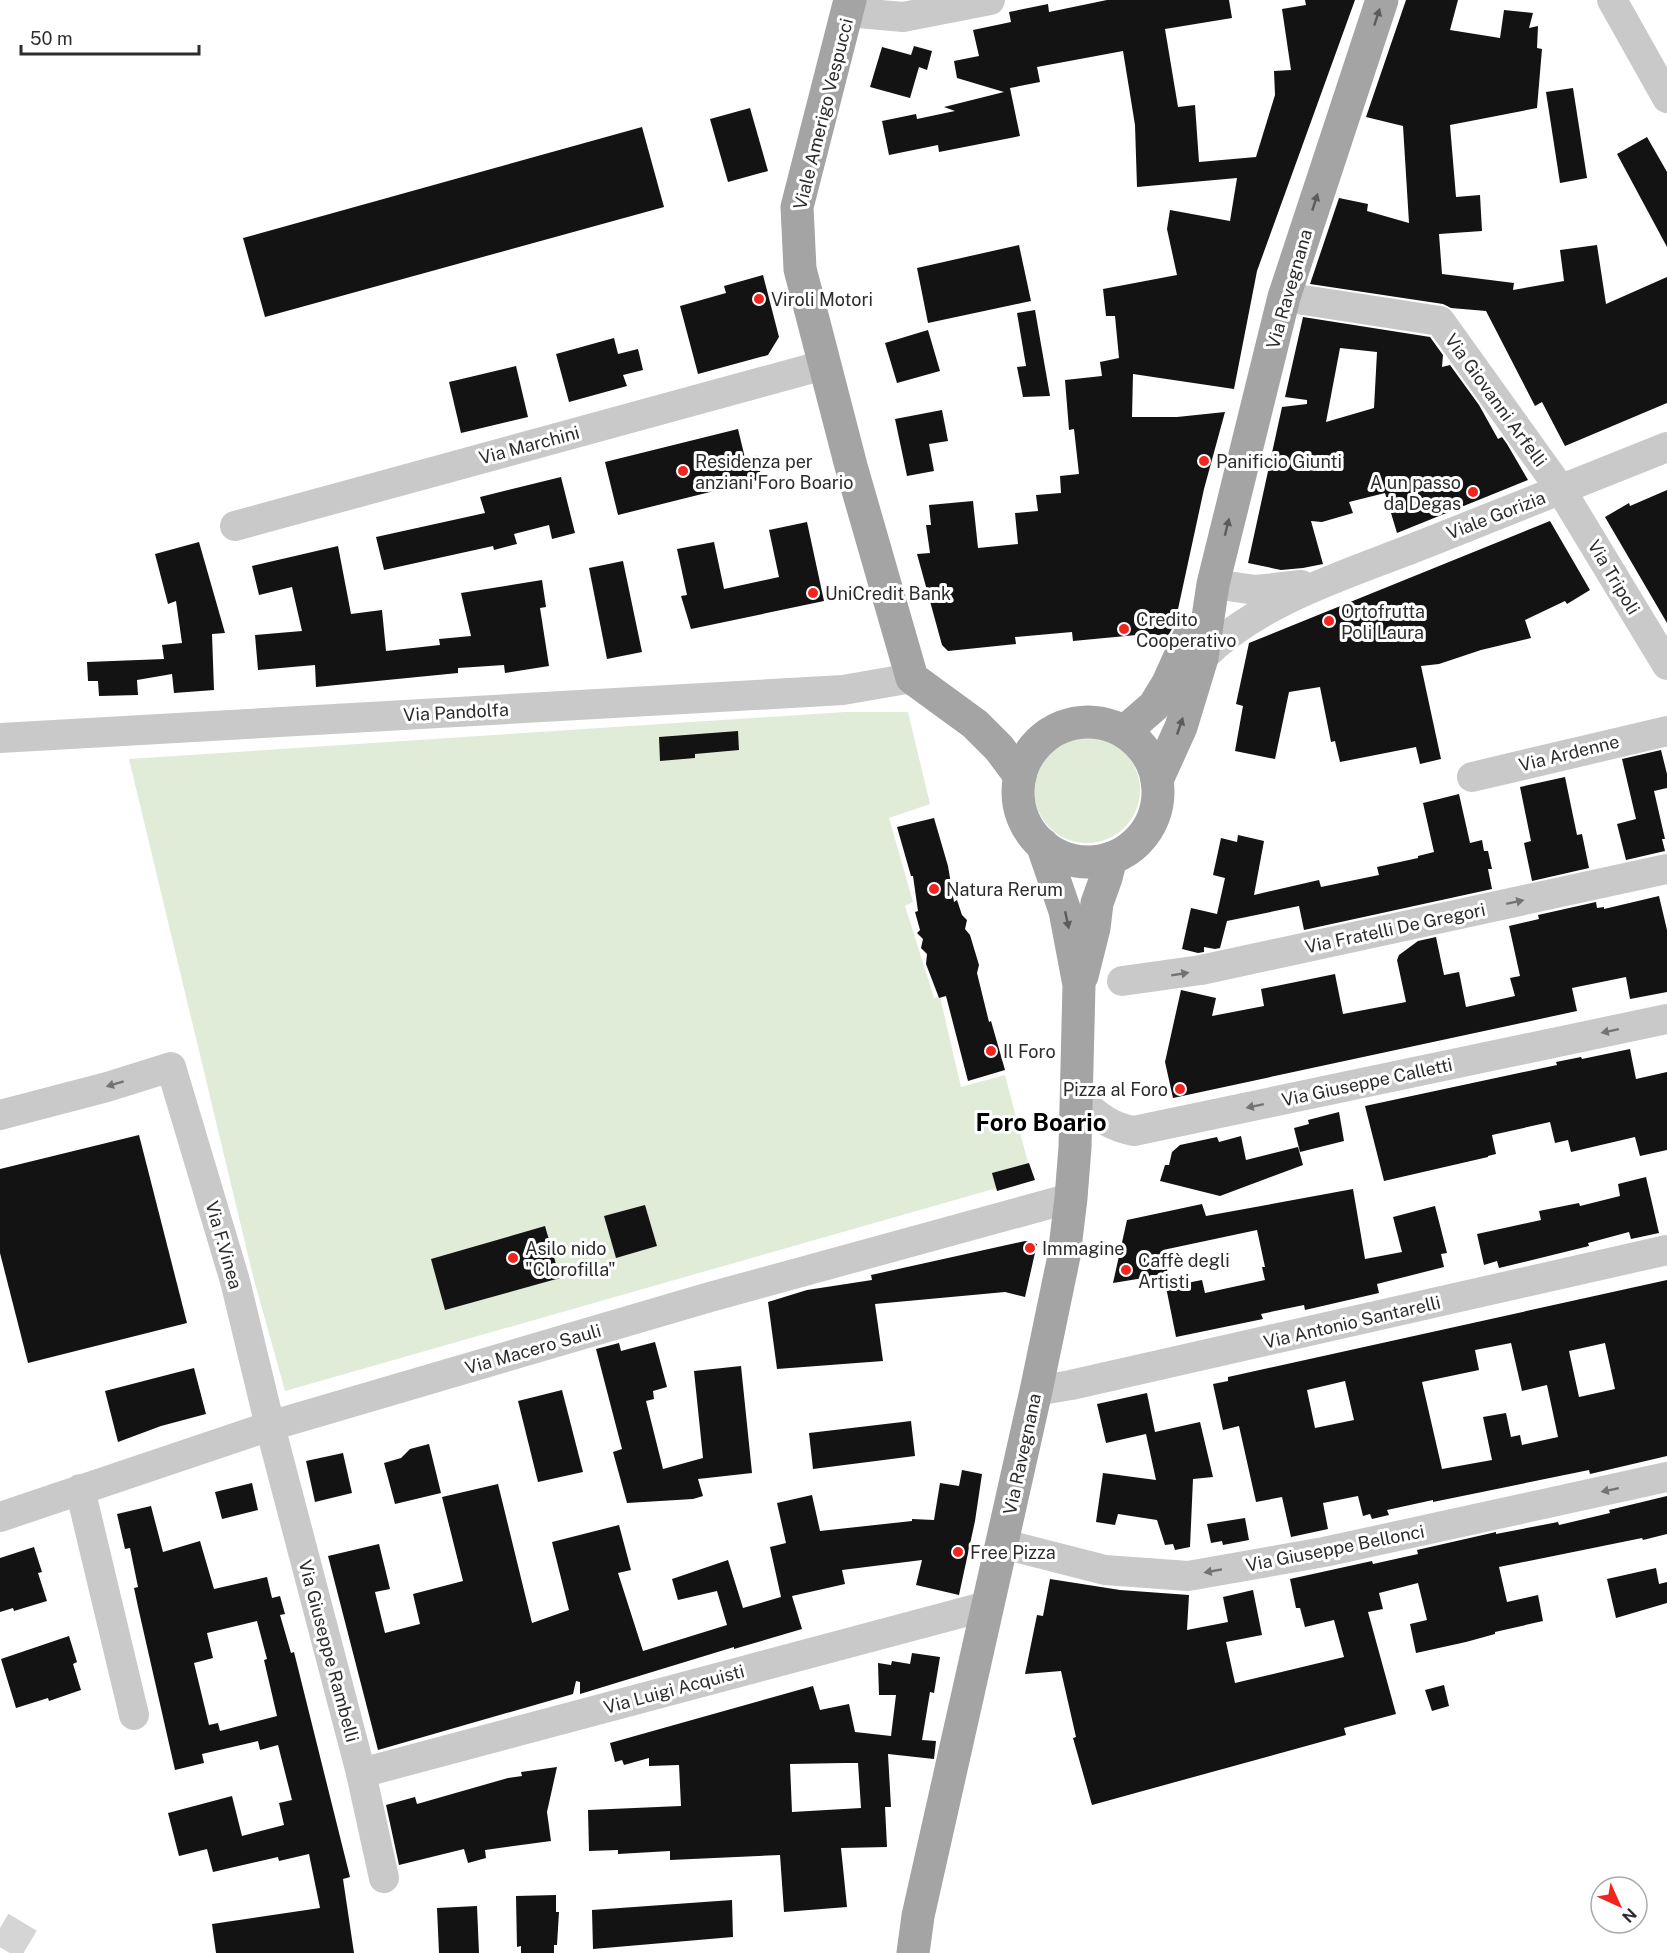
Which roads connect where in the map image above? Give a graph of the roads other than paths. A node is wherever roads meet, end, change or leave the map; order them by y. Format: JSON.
{"nodes":[{"id":1,"x":990,"y":0,"type":"edge"},
{"id":2,"x":1382,"y":0,"type":"edge"},
{"id":3,"x":1612,"y":0,"type":"edge"},
{"id":4,"x":849,"y":6,"type":"edge"},
{"id":5,"x":1667,"y":98,"type":"edge"},
{"id":6,"x":1284,"y":297,"type":"junction"},
{"id":7,"x":824,"y":365,"type":"junction"},
{"id":8,"x":1667,"y":447,"type":"edge"},
{"id":9,"x":1561,"y":490,"type":"junction"},
{"id":10,"x":235,"y":526,"type":"dead end"},
{"id":11,"x":1325,"y":582,"type":"junction"},
{"id":12,"x":1213,"y":584,"type":"junction"},
{"id":13,"x":1202,"y":658,"type":"junction"},
{"id":14,"x":1667,"y":665,"type":"edge"},
{"id":15,"x":912,"y":678,"type":"junction"},
{"id":16,"x":1667,"y":731,"type":"edge"},
{"id":17,"x":1124,"y":732,"type":"junction"},
{"id":18,"x":0,"y":738,"type":"edge"},
{"id":19,"x":1020,"y":776,"type":"junction"},
{"id":20,"x":1472,"y":777,"type":"dead end"},
{"id":21,"x":1157,"y":780,"type":"junction"},
{"id":22,"x":1042,"y":844,"type":"junction"},
{"id":23,"x":1110,"y":858,"type":"junction"},
{"id":24,"x":1667,"y":869,"type":"edge"},
{"id":25,"x":1122,"y":981,"type":"dead end"},
{"id":26,"x":1079,"y":985,"type":"junction"},
{"id":27,"x":1667,"y":1019,"type":"edge"},
{"id":28,"x":1076,"y":1097,"type":"junction"},
{"id":29,"x":0,"y":1115,"type":"edge"},
{"id":30,"x":1071,"y":1198,"type":"junction"},
{"id":31,"x":1667,"y":1250,"type":"edge"},
{"id":32,"x":1036,"y":1391,"type":"junction"},
{"id":33,"x":270,"y":1426,"type":"junction"},
{"id":34,"x":1667,"y":1477,"type":"edge"},
{"id":35,"x":80,"y":1489,"type":"junction"},
{"id":36,"x":0,"y":1517,"type":"edge"},
{"id":37,"x":1003,"y":1544,"type":"junction"},
{"id":38,"x":987,"y":1606,"type":"junction"},
{"id":39,"x":134,"y":1715,"type":"dead end"},
{"id":40,"x":361,"y":1773,"type":"junction"},
{"id":41,"x":384,"y":1878,"type":"dead end"},
{"id":42,"x":918,"y":1916,"type":"junction"},
{"id":43,"x":913,"y":1953,"type":"edge"},
{"id":44,"x":921,"y":1953,"type":"edge"}],
"edges":[{"from":1,"to":4,"type":"street"},
{"from":6,"to":2,"type":"main road","name":"Via Ravegnana","one_way":true},
{"from":3,"to":5,"type":"street"},
{"from":4,"to":7,"type":"main road","name":"Viale Amerigo Vespucci"},
{"from":6,"to":9,"type":"street","name":"Via Giovanni Arfelli"},
{"from":12,"to":6,"type":"main road","name":"Via Ravegnana","one_way":true},
{"from":7,"to":10,"type":"street","name":"Via Marchini"},
{"from":7,"to":15,"type":"main road","name":"Viale Amerigo Vespucci"},
{"from":8,"to":9,"type":"street","name":"Viale Gorizia"},
{"from":9,"to":11,"type":"street","name":"Viale Gorizia"},
{"from":9,"to":14,"type":"street","name":"Via Tripoli"},
{"from":11,"to":12,"type":"street","name":"Viale Gorizia"},
{"from":11,"to":13,"type":"street","name":"Viale Gorizia"},
{"from":12,"to":13,"type":"main road","name":"Via Ravegnana"},
{"from":12,"to":17,"type":"main road","name":"Via Ravegnana"},
{"from":21,"to":13,"type":"main road","name":"Via Ravegnana","one_way":true},
{"from":15,"to":18,"type":"street","name":"Via Pandolfa"},
{"from":15,"to":19,"type":"main road"},
{"from":16,"to":20,"type":"street","name":"Via Ardenne"},
{"from":17,"to":19,"type":"main road"},
{"from":17,"to":21,"type":"main road"},
{"from":19,"to":22,"type":"main road"},
{"from":21,"to":23,"type":"main road"},
{"from":22,"to":23,"type":"main road"},
{"from":22,"to":26,"type":"main road","name":"Via Ravegnana","one_way":true},
{"from":23,"to":26,"type":"main road","name":"Via Ravegnana"},
{"from":25,"to":24,"type":"street","name":"Via Fratelli De Gregori","one_way":true},
{"from":26,"to":28,"type":"main road","name":"Via Ravegnana"},
{"from":27,"to":28,"type":"street","name":"Via Giuseppe Calletti","one_way":true},
{"from":28,"to":30,"type":"main road","name":"Via Ravegnana"},
{"from":33,"to":29,"type":"street","name":"Via F.Vinea","one_way":true},
{"from":30,"to":32,"type":"main road","name":"Via Ravegnana"},
{"from":30,"to":33,"type":"street","name":"Via Macero Sauli"},
{"from":31,"to":32,"type":"street","name":"Via Antonio Santarelli"},
{"from":32,"to":37,"type":"main road","name":"Via Ravegnana"},
{"from":33,"to":35,"type":"street","name":"Via Macero Sauli"},
{"from":33,"to":40,"type":"street","name":"Via Giuseppe Rambelli"},
{"from":34,"to":37,"type":"street","name":"Via Giuseppe Bellonci","one_way":true},
{"from":35,"to":36,"type":"street","name":"Via Macero Sauli"},
{"from":35,"to":39,"type":"street"},
{"from":37,"to":38,"type":"main road","name":"Via Ravegnana"},
{"from":38,"to":40,"type":"street","name":"Via Luigi Acquisti"},
{"from":38,"to":42,"type":"main road","name":"Via Ravegnana"},
{"from":40,"to":41,"type":"street","name":"Via Giuseppe Rambelli"},
{"from":42,"to":43,"type":"main road","name":"Via Ravegnana"},
{"from":42,"to":44,"type":"main road","name":"Via Ravegnana"}]}
